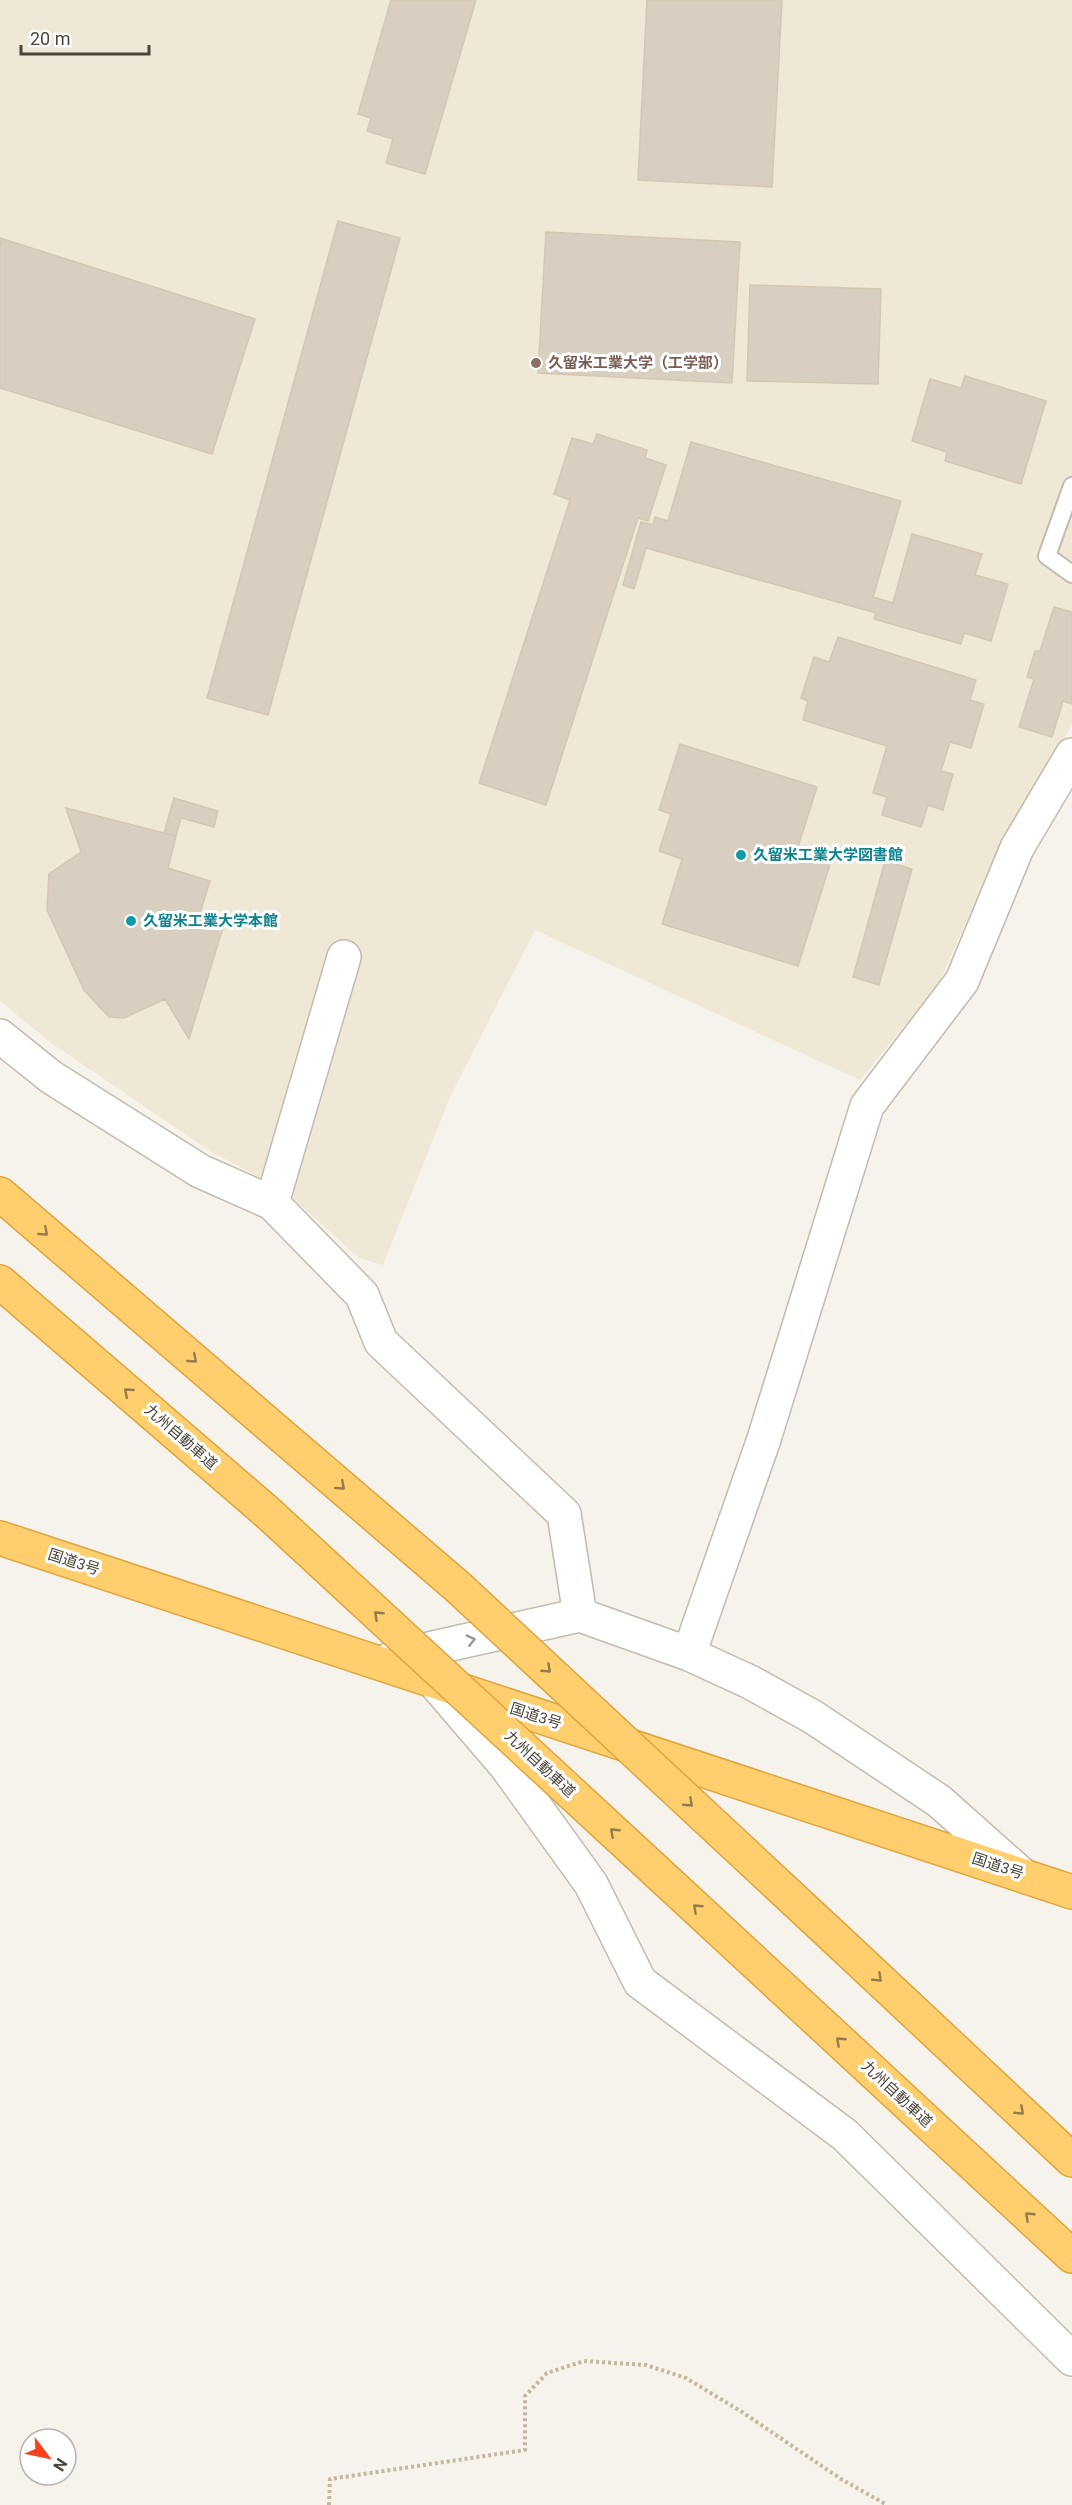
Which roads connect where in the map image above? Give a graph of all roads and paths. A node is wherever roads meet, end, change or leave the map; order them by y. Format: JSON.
{"nodes":[{"id":1,"x":1072,"y":486,"type":"edge"},
{"id":2,"x":1072,"y":574,"type":"edge"},
{"id":3,"x":1072,"y":755,"type":"edge"},
{"id":4,"x":344,"y":957,"type":"dead end"},
{"id":5,"x":0,"y":1036,"type":"edge"},
{"id":6,"x":0,"y":1194,"type":"edge"},
{"id":7,"x":272,"y":1203,"type":"junction"},
{"id":8,"x":0,"y":1282,"type":"edge"},
{"id":9,"x":0,"y":1538,"type":"edge"},
{"id":10,"x":580,"y":1616,"type":"junction"},
{"id":11,"x":689,"y":1654,"type":"junction"},
{"id":12,"x":372,"y":1662,"type":"junction"},
{"id":13,"x":434,"y":1682,"type":"junction"},
{"id":14,"x":1020,"y":1873,"type":"junction"},
{"id":15,"x":1072,"y":1892,"type":"edge"},
{"id":16,"x":1072,"y":2160,"type":"edge"},
{"id":17,"x":1072,"y":2256,"type":"edge"},
{"id":18,"x":1072,"y":2359,"type":"edge"},
{"id":19,"x":329,"y":2505,"type":"edge"},
{"id":20,"x":887,"y":2505,"type":"edge"}],
"edges":[{"from":1,"to":2,"type":"lane"},
{"from":3,"to":11,"type":"street"},
{"from":4,"to":7,"type":"street"},
{"from":5,"to":7,"type":"street"},
{"from":6,"to":16,"type":"highway","one_way":true,"bridge":true},
{"from":7,"to":10,"type":"street"},
{"from":17,"to":8,"type":"highway","name":"九州自動車道","one_way":true,"bridge":true},
{"from":9,"to":12,"type":"highway","name":"国道3号"},
{"from":10,"to":11,"type":"street"},
{"from":12,"to":10,"type":"street","one_way":true},
{"from":11,"to":14,"type":"street"},
{"from":12,"to":13,"type":"highway","name":"国道3号"},
{"from":13,"to":14,"type":"highway","name":"国道3号"},
{"from":13,"to":18,"type":"street"},
{"from":14,"to":15,"type":"highway","name":"国道3号"},
{"from":19,"to":20,"type":"path"}]}
